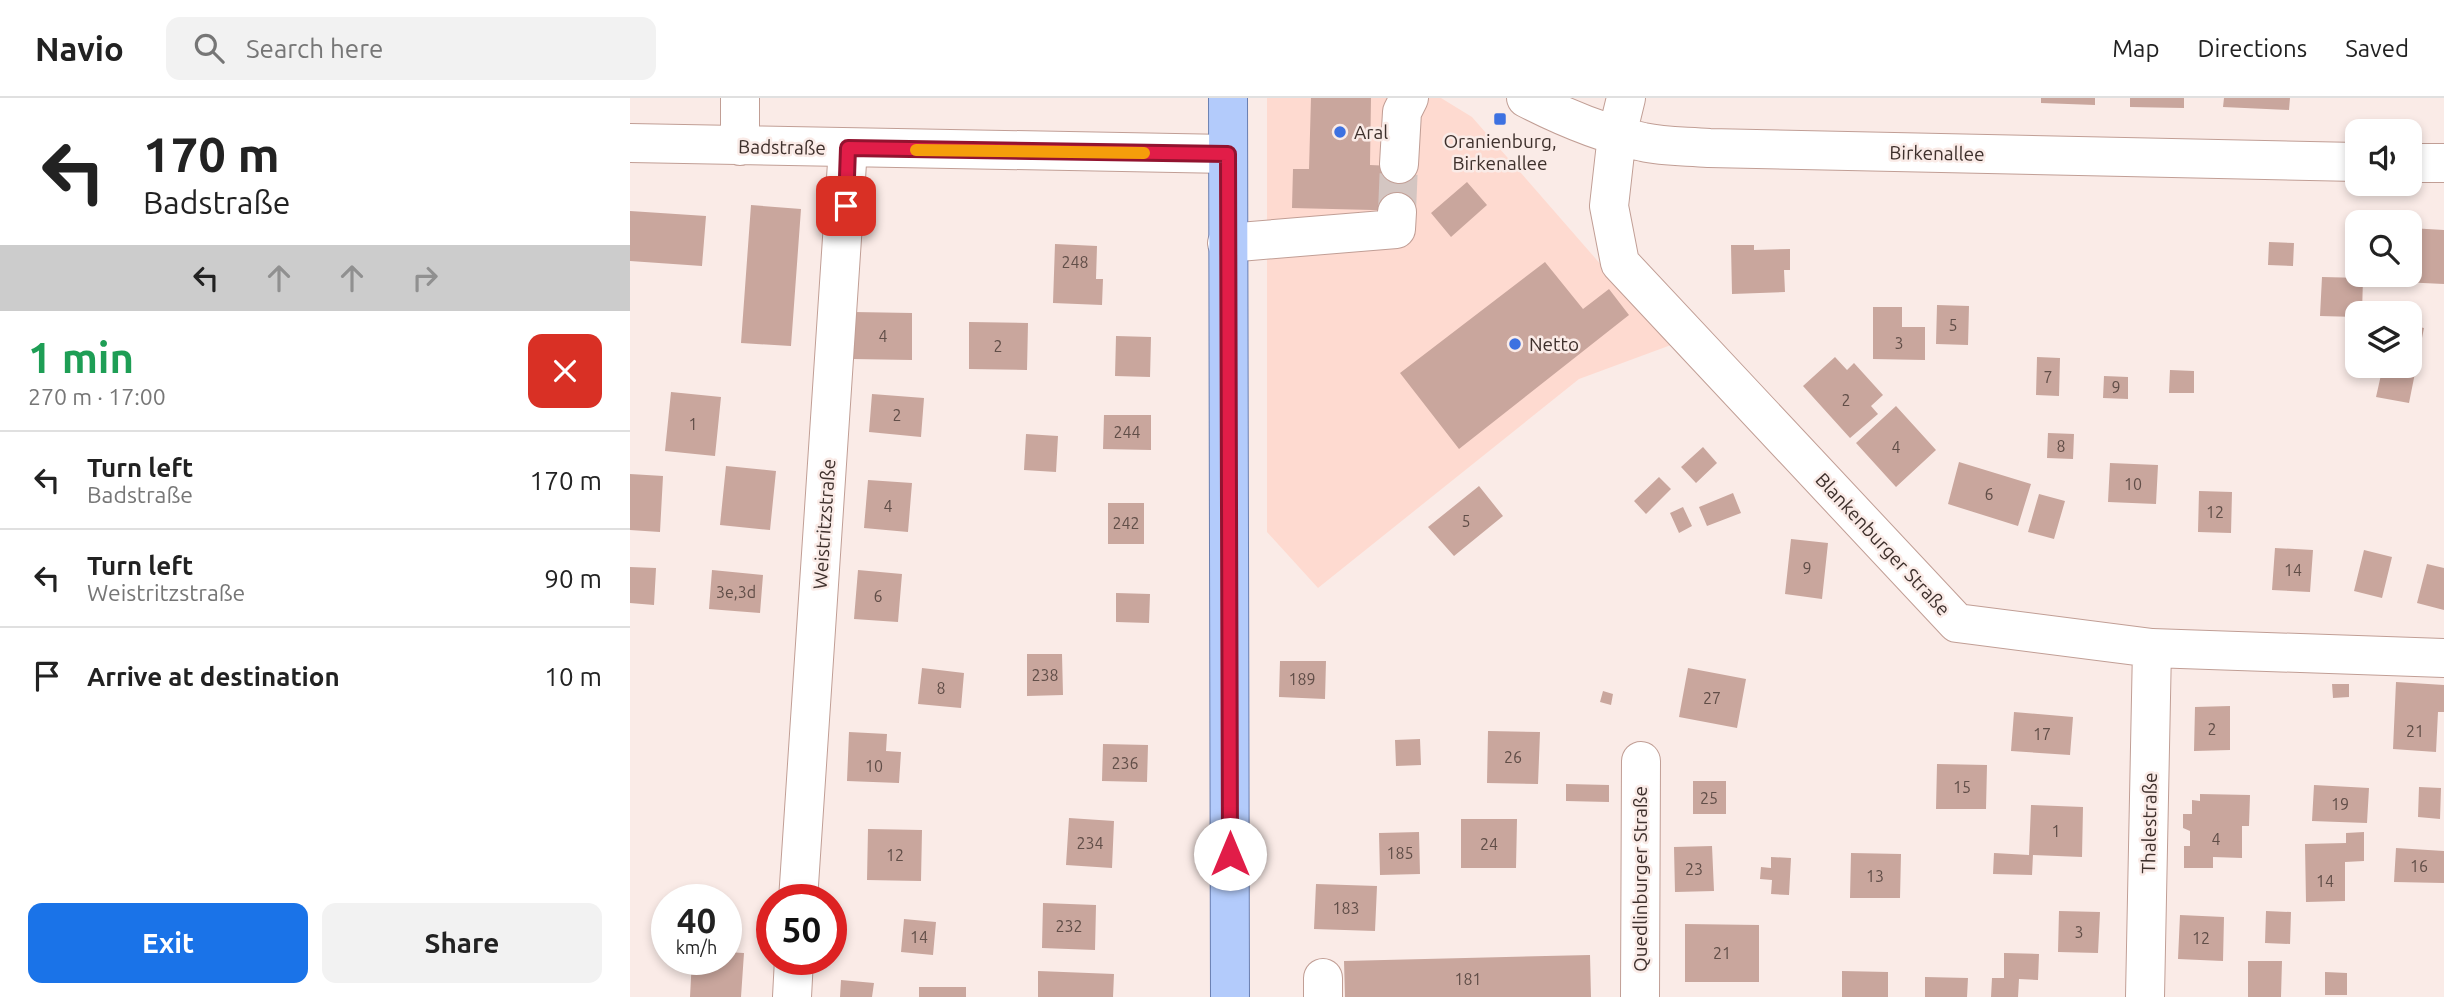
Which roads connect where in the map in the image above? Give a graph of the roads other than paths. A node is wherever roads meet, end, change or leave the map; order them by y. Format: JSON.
{"nodes":[{"id":1,"x":740,"y":98,"type":"edge"},
{"id":2,"x":1228,"y":98,"type":"edge"},
{"id":3,"x":1409,"y":98,"type":"edge"},
{"id":4,"x":1526,"y":98,"type":"edge"},
{"id":5,"x":1626,"y":98,"type":"edge"},
{"id":6,"x":1617,"y":135,"type":"junction"},
{"id":7,"x":630,"y":143,"type":"edge"},
{"id":8,"x":740,"y":146,"type":"junction"},
{"id":9,"x":848,"y":148,"type":"junction"},
{"id":10,"x":1228,"y":154,"type":"junction"},
{"id":11,"x":2345,"y":162,"type":"edge"},
{"id":12,"x":2422,"y":163,"type":"edge"},
{"id":13,"x":2444,"y":163,"type":"edge"},
{"id":14,"x":1399,"y":164,"type":"tunnel mouth"},
{"id":15,"x":1397,"y":212,"type":"tunnel mouth"},
{"id":16,"x":1227,"y":243,"type":"junction"},
{"id":17,"x":2152,"y":648,"type":"junction"},
{"id":18,"x":2444,"y":658,"type":"edge"},
{"id":19,"x":1641,"y":761,"type":"dead end"},
{"id":20,"x":799,"y":884,"type":"edge"},
{"id":21,"x":793,"y":975,"type":"edge"},
{"id":22,"x":792,"y":997,"type":"edge"},
{"id":23,"x":1230,"y":997,"type":"edge"},
{"id":24,"x":1640,"y":997,"type":"edge"},
{"id":25,"x":2145,"y":997,"type":"edge"}],
"edges":[{"from":1,"to":8,"type":"street"},
{"from":2,"to":10,"type":"main road"},
{"from":3,"to":14,"type":"street"},
{"from":4,"to":6,"type":"street","name":"Birkenallee"},
{"from":5,"to":6,"type":"street","name":"Blankenburger Straße"},
{"from":6,"to":11,"type":"street","name":"Birkenallee"},
{"from":6,"to":17,"type":"street","name":"Blankenburger Straße"},
{"from":7,"to":8,"type":"street","name":"Badstraße"},
{"from":8,"to":9,"type":"street","name":"Badstraße"},
{"from":9,"to":10,"type":"street","name":"Badstraße"},
{"from":9,"to":20,"type":"street","name":"Weistritzstraße"},
{"from":10,"to":16,"type":"main road"},
{"from":12,"to":13,"type":"street"},
{"from":15,"to":16,"type":"street"},
{"from":16,"to":23,"type":"main road"},
{"from":17,"to":18,"type":"street","name":"Blankenburger Straße"},
{"from":17,"to":25,"type":"street","name":"Thalestraße"},
{"from":19,"to":24,"type":"street","name":"Quedlinburger Straße"},
{"from":21,"to":22,"type":"street"}]}
